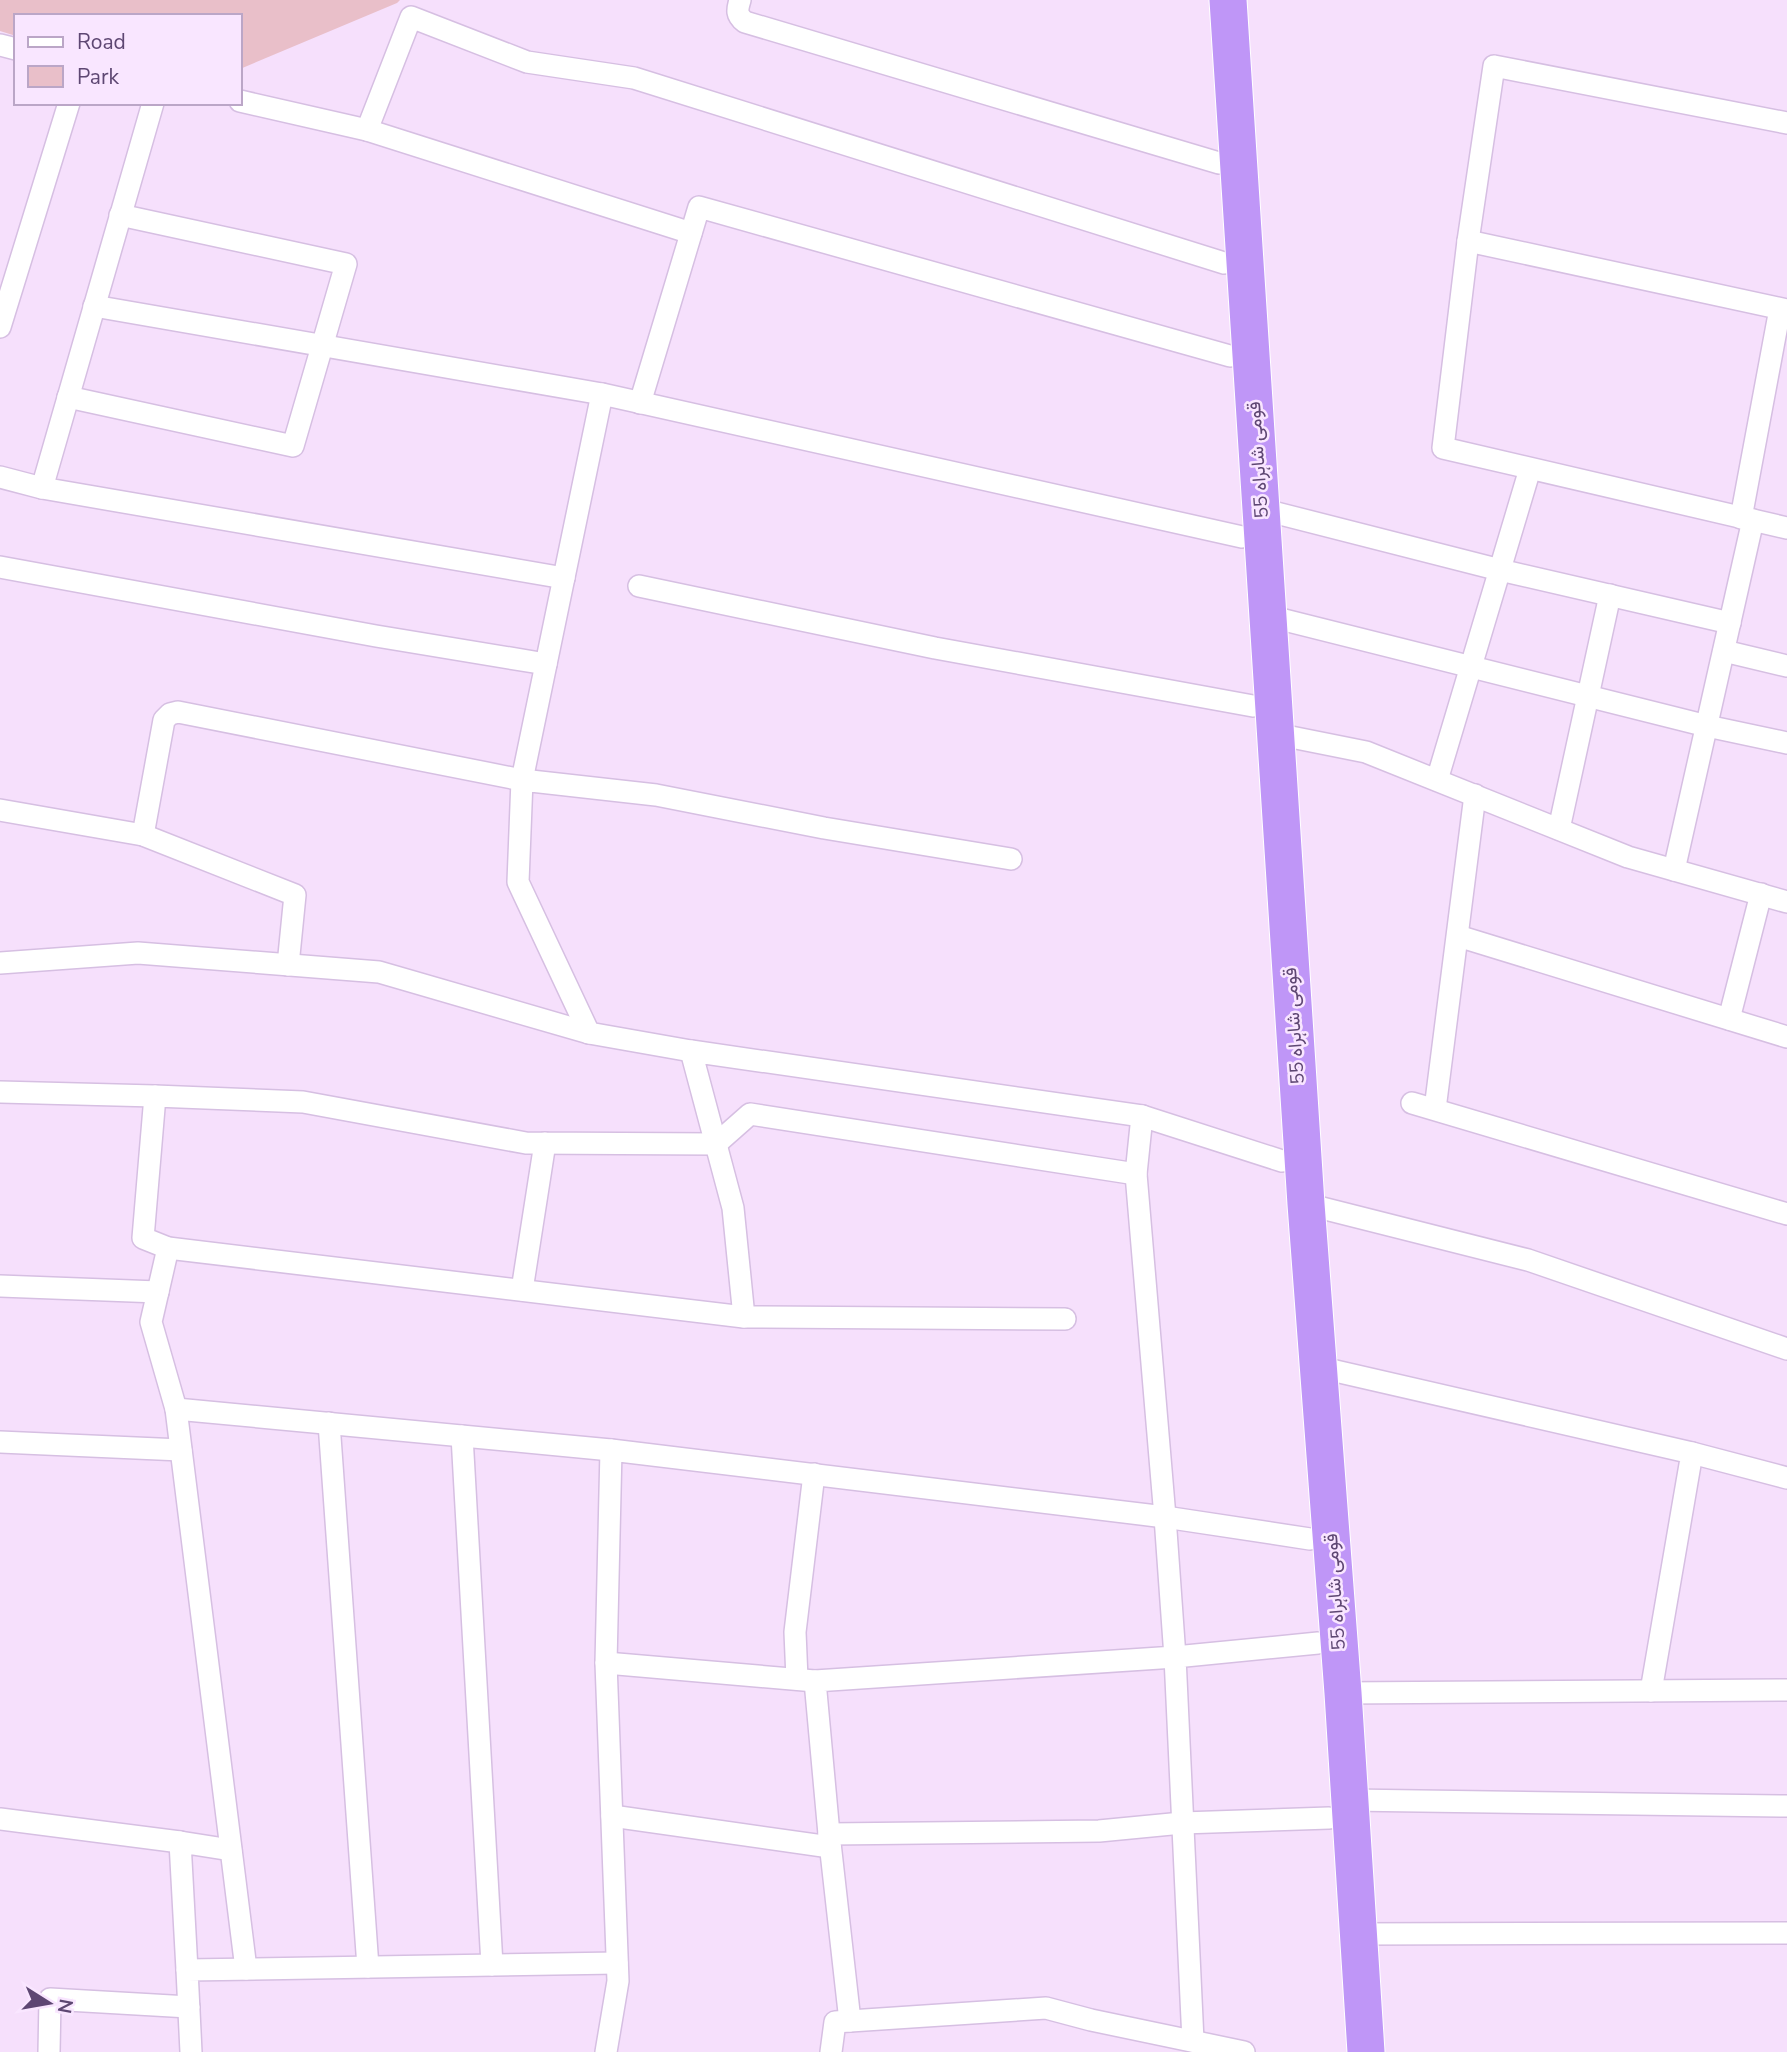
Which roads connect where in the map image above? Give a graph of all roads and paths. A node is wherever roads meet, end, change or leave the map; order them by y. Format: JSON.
{"nodes":[{"id":1,"x":740,"y":0,"type":"edge"},
{"id":2,"x":1207,"y":0,"type":"edge"},
{"id":3,"x":1228,"y":0,"type":"edge"},
{"id":4,"x":416,"y":8,"type":"edge"},
{"id":5,"x":242,"y":100,"type":"edge"},
{"id":6,"x":68,"y":105,"type":"edge"},
{"id":7,"x":152,"y":105,"type":"edge"},
{"id":8,"x":1787,"y":123,"type":"edge"},
{"id":9,"x":367,"y":130,"type":"junction"},
{"id":10,"x":1226,"y":180,"type":"junction"},
{"id":11,"x":120,"y":215,"type":"junction"},
{"id":12,"x":691,"y":233,"type":"junction"},
{"id":13,"x":1468,"y":241,"type":"junction"},
{"id":14,"x":1224,"y":263,"type":"junction"},
{"id":15,"x":94,"y":306,"type":"junction"},
{"id":16,"x":1784,"y":310,"type":"edge"},
{"id":17,"x":0,"y":327,"type":"edge"},
{"id":18,"x":322,"y":346,"type":"junction"},
{"id":19,"x":1230,"y":356,"type":"junction"},
{"id":20,"x":602,"y":394,"type":"junction"},
{"id":21,"x":68,"y":397,"type":"junction"},
{"id":22,"x":640,"y":403,"type":"junction"},
{"id":23,"x":1530,"y":469,"type":"junction"},
{"id":24,"x":0,"y":477,"type":"edge"},
{"id":25,"x":41,"y":488,"type":"junction"},
{"id":26,"x":1747,"y":519,"type":"junction"},
{"id":27,"x":1252,"y":523,"type":"junction"},
{"id":28,"x":1787,"y":528,"type":"edge"},
{"id":29,"x":0,"y":567,"type":"edge"},
{"id":30,"x":1500,"y":570,"type":"junction"},
{"id":31,"x":564,"y":578,"type":"junction"},
{"id":32,"x":639,"y":586,"type":"dead end"},
{"id":33,"x":1610,"y":596,"type":"junction"},
{"id":34,"x":1268,"y":616,"type":"junction"},
{"id":35,"x":1730,"y":623,"type":"junction"},
{"id":36,"x":1724,"y":651,"type":"junction"},
{"id":37,"x":546,"y":664,"type":"junction"},
{"id":38,"x":1787,"y":666,"type":"edge"},
{"id":39,"x":1471,"y":668,"type":"junction"},
{"id":40,"x":1588,"y":697,"type":"junction"},
{"id":41,"x":1253,"y":706,"type":"junction"},
{"id":42,"x":1707,"y":726,"type":"junction"},
{"id":43,"x":1276,"y":734,"type":"junction"},
{"id":44,"x":1787,"y":743,"type":"edge"},
{"id":45,"x":1268,"y":774,"type":"junction"},
{"id":46,"x":522,"y":780,"type":"junction"},
{"id":47,"x":1437,"y":780,"type":"junction"},
{"id":48,"x":1475,"y":795,"type":"junction"},
{"id":49,"x":0,"y":810,"type":"edge"},
{"id":50,"x":1559,"y":829,"type":"junction"},
{"id":51,"x":144,"y":835,"type":"junction"},
{"id":52,"x":1011,"y":859,"type":"dead end"},
{"id":53,"x":1674,"y":870,"type":"junction"},
{"id":54,"x":1761,"y":894,"type":"junction"},
{"id":55,"x":1787,"y":902,"type":"edge"},
{"id":56,"x":1458,"y":936,"type":"junction"},
{"id":57,"x":0,"y":963,"type":"edge"},
{"id":58,"x":288,"y":965,"type":"junction"},
{"id":59,"x":1280,"y":968,"type":"junction"},
{"id":60,"x":1729,"y":1019,"type":"junction"},
{"id":61,"x":589,"y":1032,"type":"junction"},
{"id":62,"x":1787,"y":1037,"type":"edge"},
{"id":63,"x":691,"y":1051,"type":"junction"},
{"id":64,"x":0,"y":1092,"type":"edge"},
{"id":65,"x":155,"y":1096,"type":"junction"},
{"id":66,"x":1412,"y":1103,"type":"dead end"},
{"id":67,"x":1435,"y":1110,"type":"junction"},
{"id":68,"x":1142,"y":1116,"type":"junction"},
{"id":69,"x":545,"y":1143,"type":"junction"},
{"id":70,"x":716,"y":1144,"type":"junction"},
{"id":71,"x":1282,"y":1161,"type":"junction"},
{"id":72,"x":1136,"y":1174,"type":"junction"},
{"id":73,"x":1306,"y":1204,"type":"junction"},
{"id":74,"x":1787,"y":1214,"type":"edge"},
{"id":75,"x":168,"y":1248,"type":"junction"},
{"id":76,"x":0,"y":1286,"type":"edge"},
{"id":77,"x":522,"y":1290,"type":"junction"},
{"id":78,"x":158,"y":1293,"type":"junction"},
{"id":79,"x":744,"y":1317,"type":"junction"},
{"id":80,"x":1065,"y":1319,"type":"dead end"},
{"id":81,"x":1310,"y":1347,"type":"junction"},
{"id":82,"x":1787,"y":1349,"type":"edge"},
{"id":83,"x":176,"y":1409,"type":"junction"},
{"id":84,"x":329,"y":1423,"type":"junction"},
{"id":85,"x":462,"y":1436,"type":"junction"},
{"id":86,"x":0,"y":1442,"type":"edge"},
{"id":87,"x":181,"y":1450,"type":"junction"},
{"id":88,"x":611,"y":1450,"type":"junction"},
{"id":89,"x":1692,"y":1453,"type":"junction"},
{"id":90,"x":1315,"y":1467,"type":"junction"},
{"id":91,"x":814,"y":1474,"type":"junction"},
{"id":92,"x":1787,"y":1478,"type":"edge"},
{"id":93,"x":1165,"y":1517,"type":"junction"},
{"id":94,"x":1310,"y":1539,"type":"junction"},
{"id":95,"x":1318,"y":1643,"type":"junction"},
{"id":96,"x":1175,"y":1657,"type":"junction"},
{"id":97,"x":606,"y":1663,"type":"junction"},
{"id":98,"x":806,"y":1680,"type":"junction"},
{"id":99,"x":1787,"y":1690,"type":"edge"},
{"id":100,"x":1651,"y":1691,"type":"junction"},
{"id":101,"x":1343,"y":1693,"type":"junction"},
{"id":102,"x":1787,"y":1806,"type":"edge"},
{"id":103,"x":1339,"y":1809,"type":"junction"},
{"id":104,"x":612,"y":1816,"type":"junction"},
{"id":105,"x":0,"y":1819,"type":"edge"},
{"id":106,"x":1182,"y":1823,"type":"junction"},
{"id":107,"x":829,"y":1841,"type":"junction"},
{"id":108,"x":180,"y":1842,"type":"junction"},
{"id":109,"x":231,"y":1850,"type":"junction"},
{"id":110,"x":1787,"y":1933,"type":"edge"},
{"id":111,"x":1357,"y":1934,"type":"junction"},
{"id":112,"x":617,"y":1963,"type":"junction"},
{"id":113,"x":492,"y":1965,"type":"junction"},
{"id":114,"x":368,"y":1967,"type":"junction"},
{"id":115,"x":246,"y":1969,"type":"junction"},
{"id":116,"x":187,"y":1970,"type":"junction"},
{"id":117,"x":188,"y":2007,"type":"junction"},
{"id":118,"x":850,"y":2021,"type":"junction"},
{"id":119,"x":1192,"y":2041,"type":"junction"},
{"id":120,"x":609,"y":2051,"type":"edge"},
{"id":121,"x":49,"y":2052,"type":"edge"},
{"id":122,"x":191,"y":2052,"type":"edge"},
{"id":123,"x":831,"y":2052,"type":"edge"},
{"id":124,"x":1244,"y":2052,"type":"edge"},
{"id":125,"x":1345,"y":2052,"type":"edge"},
{"id":126,"x":1366,"y":2052,"type":"edge"}],
"edges":[{"from":1,"to":10,"type":"street"},
{"from":2,"to":10,"type":"highway","name":"قومی شاہراہ 55"},
{"from":3,"to":10,"type":"highway","name":"قومی شاہراہ 55"},
{"from":4,"to":9,"type":"street"},
{"from":4,"to":14,"type":"street"},
{"from":5,"to":9,"type":"street"},
{"from":6,"to":17,"type":"street"},
{"from":7,"to":11,"type":"street"},
{"from":8,"to":13,"type":"street"},
{"from":9,"to":12,"type":"street"},
{"from":10,"to":14,"type":"highway","name":"قومی شاہراہ 55"},
{"from":10,"to":27,"type":"highway","name":"قومی شاہراہ 55"},
{"from":11,"to":15,"type":"street"},
{"from":11,"to":18,"type":"street"},
{"from":12,"to":19,"type":"street"},
{"from":12,"to":22,"type":"street"},
{"from":13,"to":16,"type":"street"},
{"from":13,"to":23,"type":"street"},
{"from":14,"to":19,"type":"highway","name":"قومی شاہراہ 55"},
{"from":15,"to":18,"type":"street"},
{"from":15,"to":21,"type":"street"},
{"from":16,"to":26,"type":"street"},
{"from":18,"to":20,"type":"street"},
{"from":18,"to":21,"type":"street"},
{"from":19,"to":27,"type":"highway","name":"قومی شاہراہ 55"},
{"from":20,"to":22,"type":"street"},
{"from":20,"to":31,"type":"street"},
{"from":21,"to":25,"type":"street"},
{"from":22,"to":27,"type":"street"},
{"from":23,"to":26,"type":"street"},
{"from":23,"to":30,"type":"street"},
{"from":24,"to":25,"type":"street"},
{"from":25,"to":31,"type":"street"},
{"from":26,"to":28,"type":"street"},
{"from":26,"to":35,"type":"street"},
{"from":27,"to":30,"type":"street"},
{"from":27,"to":34,"type":"highway","name":"قومی شاہراہ 55"},
{"from":27,"to":41,"type":"highway","name":"قومی شاہراہ 55"},
{"from":29,"to":37,"type":"street"},
{"from":30,"to":33,"type":"street"},
{"from":30,"to":39,"type":"street"},
{"from":31,"to":37,"type":"street"},
{"from":32,"to":41,"type":"street"},
{"from":33,"to":35,"type":"street"},
{"from":33,"to":40,"type":"street"},
{"from":34,"to":39,"type":"street"},
{"from":34,"to":43,"type":"highway","name":"قومی شاہراہ 55"},
{"from":35,"to":36,"type":"street"},
{"from":36,"to":38,"type":"street"},
{"from":36,"to":42,"type":"street"},
{"from":37,"to":46,"type":"street"},
{"from":39,"to":40,"type":"street"},
{"from":39,"to":47,"type":"street"},
{"from":40,"to":42,"type":"street"},
{"from":40,"to":50,"type":"street"},
{"from":41,"to":45,"type":"highway","name":"قومی شاہراہ 55"},
{"from":42,"to":44,"type":"street"},
{"from":42,"to":53,"type":"street"},
{"from":43,"to":45,"type":"highway","name":"قومی شاہراہ 55"},
{"from":43,"to":47,"type":"street"},
{"from":45,"to":59,"type":"highway","name":"قومی شاہراہ 55"},
{"from":46,"to":51,"type":"street"},
{"from":46,"to":52,"type":"street"},
{"from":46,"to":61,"type":"street"},
{"from":47,"to":48,"type":"street"},
{"from":48,"to":50,"type":"street"},
{"from":48,"to":56,"type":"street"},
{"from":49,"to":51,"type":"street"},
{"from":50,"to":53,"type":"street"},
{"from":51,"to":58,"type":"street"},
{"from":53,"to":54,"type":"street"},
{"from":54,"to":55,"type":"street"},
{"from":54,"to":60,"type":"street"},
{"from":56,"to":60,"type":"street"},
{"from":56,"to":67,"type":"street"},
{"from":57,"to":58,"type":"street"},
{"from":58,"to":61,"type":"street"},
{"from":59,"to":71,"type":"highway","name":"قومی شاہراہ 55"},
{"from":59,"to":73,"type":"highway","name":"قومی شاہراہ 55"},
{"from":60,"to":62,"type":"street"},
{"from":61,"to":63,"type":"street"},
{"from":63,"to":68,"type":"street"},
{"from":63,"to":70,"type":"street"},
{"from":64,"to":65,"type":"street"},
{"from":65,"to":69,"type":"street"},
{"from":65,"to":75,"type":"street"},
{"from":66,"to":67,"type":"street"},
{"from":67,"to":74,"type":"street"},
{"from":68,"to":71,"type":"street"},
{"from":68,"to":72,"type":"street"},
{"from":69,"to":70,"type":"street"},
{"from":69,"to":77,"type":"street"},
{"from":70,"to":72,"type":"street"},
{"from":70,"to":79,"type":"street"},
{"from":71,"to":81,"type":"highway","name":"قومی شاہراہ 55"},
{"from":72,"to":93,"type":"street"},
{"from":73,"to":81,"type":"highway","name":"قومی شاہراہ 55"},
{"from":73,"to":82,"type":"street"},
{"from":75,"to":77,"type":"street"},
{"from":75,"to":78,"type":"street"},
{"from":76,"to":78,"type":"street"},
{"from":77,"to":79,"type":"street"},
{"from":78,"to":83,"type":"street"},
{"from":79,"to":80,"type":"street"},
{"from":81,"to":89,"type":"street"},
{"from":81,"to":90,"type":"highway","name":"قومی شاہراہ 55"},
{"from":83,"to":84,"type":"street"},
{"from":83,"to":87,"type":"street"},
{"from":84,"to":85,"type":"street"},
{"from":84,"to":114,"type":"street"},
{"from":85,"to":88,"type":"street"},
{"from":85,"to":113,"type":"street"},
{"from":86,"to":87,"type":"street"},
{"from":87,"to":109,"type":"street"},
{"from":88,"to":91,"type":"street"},
{"from":88,"to":97,"type":"street"},
{"from":89,"to":92,"type":"street"},
{"from":89,"to":100,"type":"street"},
{"from":90,"to":94,"type":"highway","name":"قومی شاہراہ 55"},
{"from":90,"to":101,"type":"highway","name":"قومی شاہراہ 55"},
{"from":91,"to":93,"type":"street"},
{"from":91,"to":98,"type":"street"},
{"from":93,"to":94,"type":"street"},
{"from":93,"to":96,"type":"street"},
{"from":94,"to":95,"type":"highway","name":"قومی شاہراہ 55"},
{"from":95,"to":96,"type":"street"},
{"from":95,"to":103,"type":"highway","name":"قومی شاہراہ 55"},
{"from":96,"to":98,"type":"street"},
{"from":96,"to":106,"type":"street"},
{"from":97,"to":98,"type":"street"},
{"from":97,"to":104,"type":"street"},
{"from":98,"to":107,"type":"street"},
{"from":99,"to":100,"type":"street"},
{"from":100,"to":101,"type":"street"},
{"from":101,"to":103,"type":"highway","name":"قومی شاہراہ 55"},
{"from":102,"to":103,"type":"street"},
{"from":103,"to":106,"type":"street"},
{"from":103,"to":111,"type":"highway","name":"قومی شاہراہ 55"},
{"from":103,"to":125,"type":"highway","name":"قومی شاہراہ 55"},
{"from":104,"to":107,"type":"street"},
{"from":104,"to":112,"type":"street"},
{"from":105,"to":108,"type":"street"},
{"from":106,"to":107,"type":"street"},
{"from":106,"to":119,"type":"street"},
{"from":107,"to":118,"type":"street"},
{"from":108,"to":109,"type":"street"},
{"from":108,"to":116,"type":"street"},
{"from":109,"to":115,"type":"street"},
{"from":110,"to":111,"type":"street"},
{"from":111,"to":126,"type":"highway","name":"قومی شاہراہ 55"},
{"from":112,"to":113,"type":"street"},
{"from":112,"to":120,"type":"street"},
{"from":113,"to":114,"type":"street"},
{"from":114,"to":115,"type":"street"},
{"from":115,"to":116,"type":"street"},
{"from":116,"to":117,"type":"street"},
{"from":117,"to":121,"type":"street"},
{"from":117,"to":122,"type":"street"},
{"from":118,"to":119,"type":"street"},
{"from":118,"to":123,"type":"street"},
{"from":119,"to":124,"type":"street"}]}
